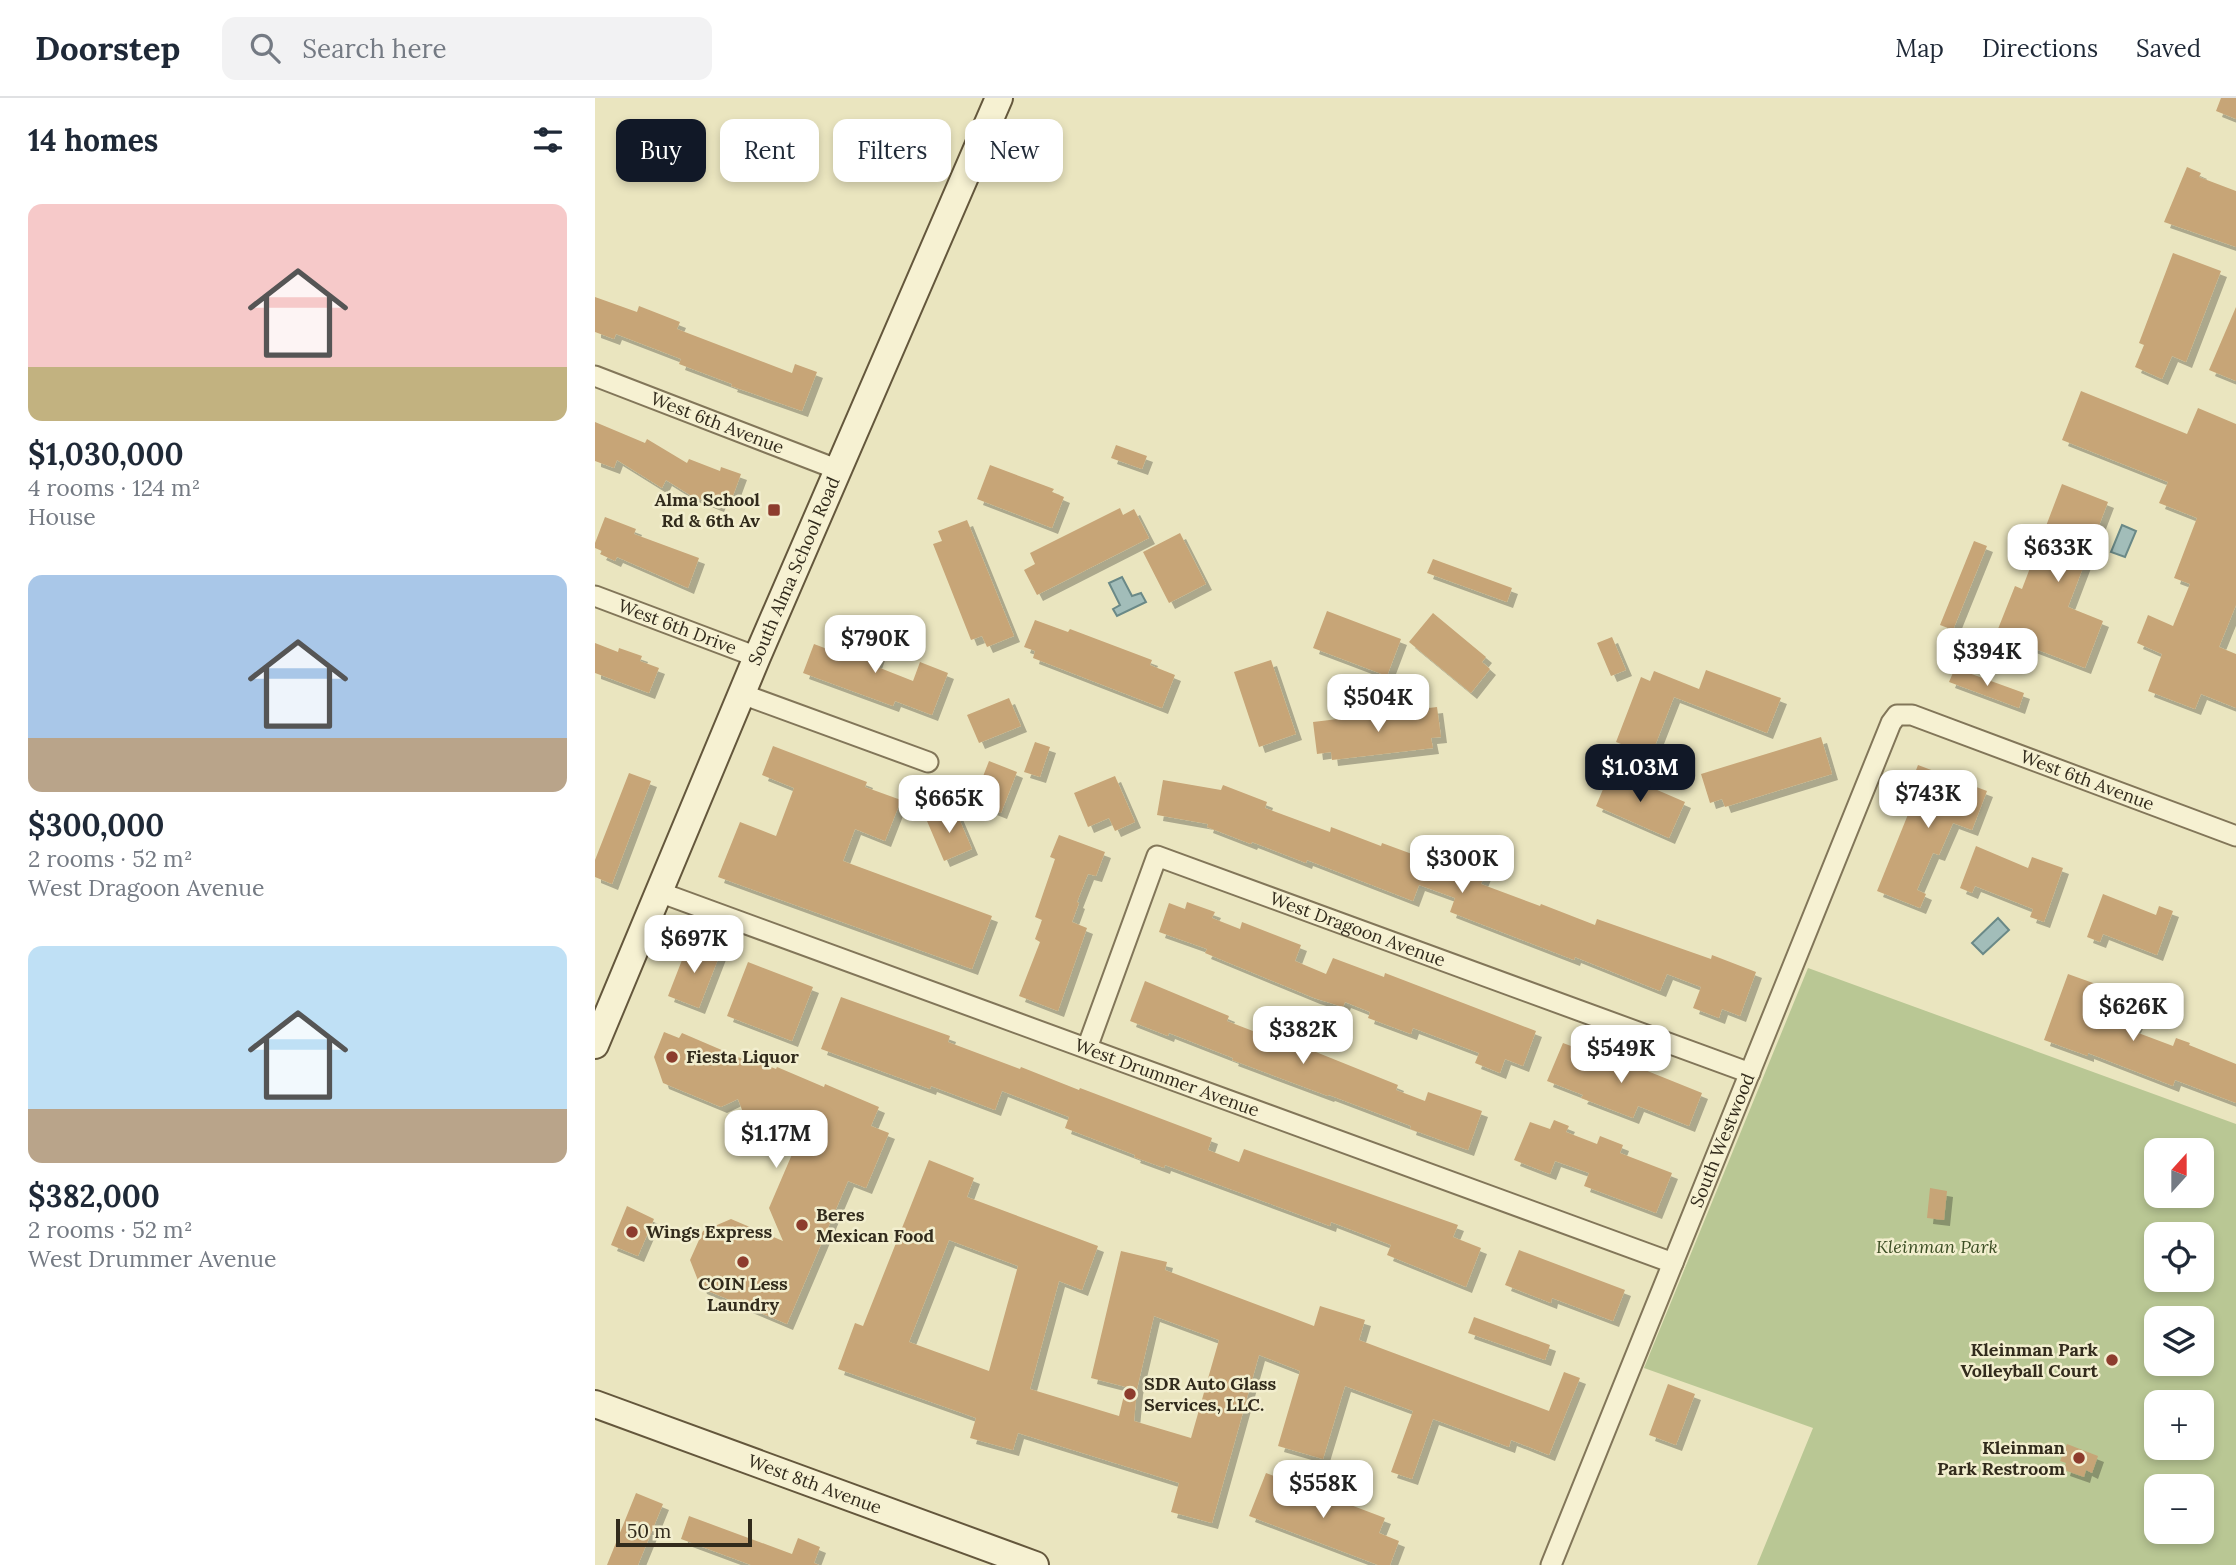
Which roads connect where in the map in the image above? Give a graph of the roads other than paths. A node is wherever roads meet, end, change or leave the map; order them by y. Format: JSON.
{"nodes":[{"id":1,"x":999,"y":98,"type":"edge"},
{"id":2,"x":595,"y":376,"type":"edge"},
{"id":3,"x":839,"y":470,"type":"junction"},
{"id":4,"x":595,"y":596,"type":"edge"},
{"id":5,"x":757,"y":657,"type":"junction"},
{"id":6,"x":742,"y":694,"type":"junction"},
{"id":7,"x":1897,"y":715,"type":"joint"},
{"id":8,"x":928,"y":762,"type":"dead end"},
{"id":9,"x":2236,"y":836,"type":"edge"},
{"id":10,"x":659,"y":891,"type":"junction"},
{"id":11,"x":595,"y":1045,"type":"edge"},
{"id":12,"x":1087,"y":1048,"type":"junction"},
{"id":13,"x":1750,"y":1073,"type":"junction"},
{"id":14,"x":1673,"y":1262,"type":"junction"},
{"id":15,"x":595,"y":1404,"type":"edge"},
{"id":16,"x":1035,"y":1565,"type":"edge"},
{"id":17,"x":1551,"y":1565,"type":"edge"}],
"edges":[{"from":1,"to":3,"type":"main road","name":"South Alma School Road"},
{"from":2,"to":3,"type":"street","name":"West 6th Avenue"},
{"from":3,"to":5,"type":"main road","name":"South Alma School Road"},
{"from":4,"to":5,"type":"street","name":"West 6th Drive"},
{"from":5,"to":6,"type":"main road","name":"South Alma School Road"},
{"from":6,"to":8,"type":"street"},
{"from":6,"to":10,"type":"main road","name":"South Alma School Road"},
{"from":7,"to":9,"type":"street","name":"West 6th Avenue"},
{"from":7,"to":13,"type":"street","name":"South Westwood"},
{"from":10,"to":11,"type":"main road","name":"South Alma School Road"},
{"from":10,"to":12,"type":"street","name":"West Drummer Avenue"},
{"from":12,"to":13,"type":"street","name":"West Dragoon Avenue"},
{"from":12,"to":14,"type":"street","name":"West Drummer Avenue"},
{"from":13,"to":14,"type":"street","name":"South Westwood"},
{"from":14,"to":17,"type":"street","name":"South Westwood"},
{"from":15,"to":16,"type":"main road","name":"West 8th Avenue"}]}
